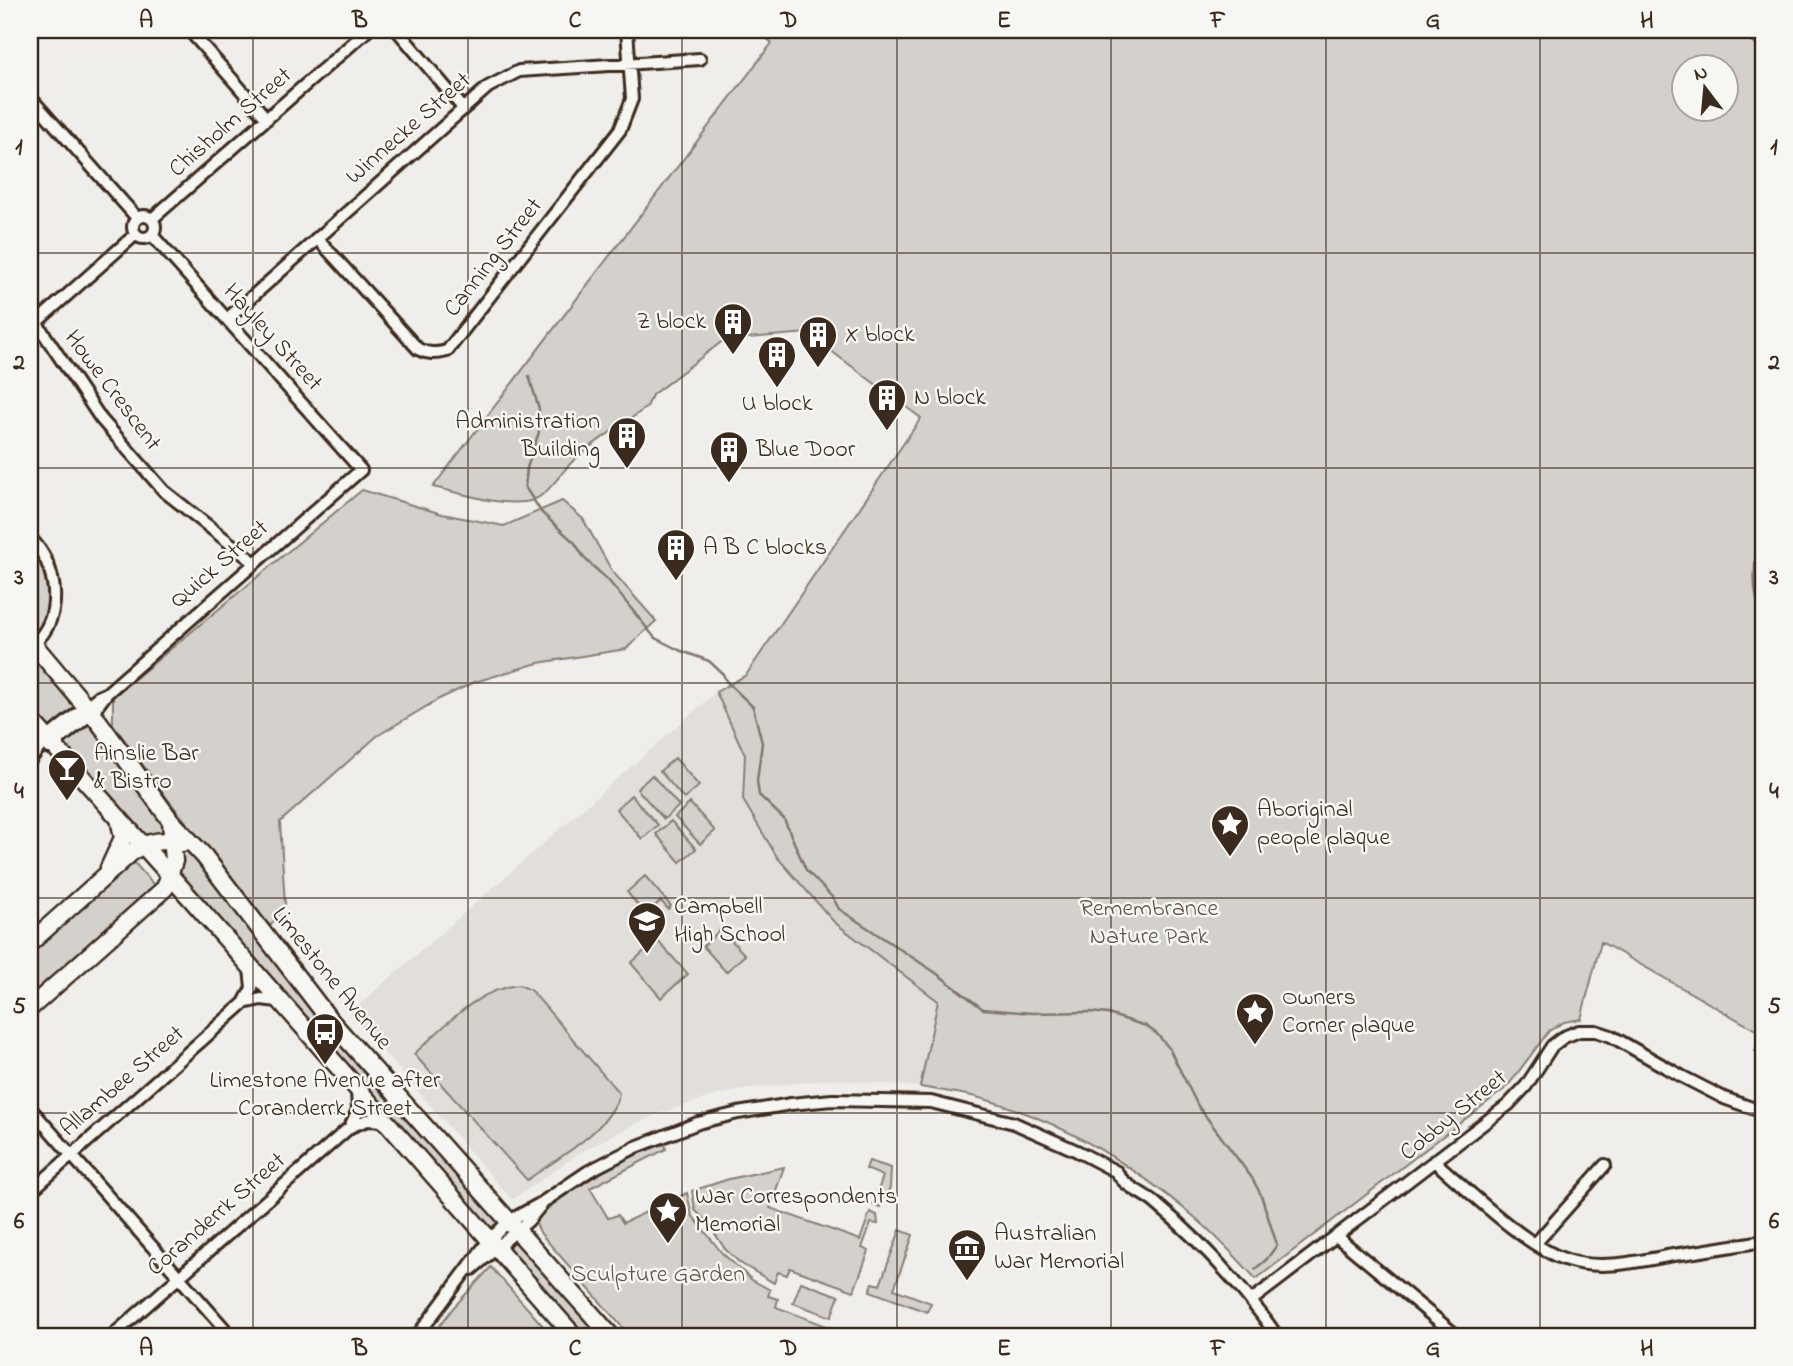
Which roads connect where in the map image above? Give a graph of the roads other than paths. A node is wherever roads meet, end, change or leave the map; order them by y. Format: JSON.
{"nodes":[{"id":1,"x":206,"y":30,"type":"edge"},
{"id":2,"x":368,"y":30,"type":"edge"},
{"id":3,"x":397,"y":30,"type":"edge"},
{"id":4,"x":627,"y":30,"type":"edge"},
{"id":5,"x":192,"y":34,"type":"edge"},
{"id":6,"x":700,"y":59,"type":"dead end"},
{"id":7,"x":630,"y":64,"type":"junction"},
{"id":8,"x":30,"y":97,"type":"edge"},
{"id":9,"x":463,"y":108,"type":"junction"},
{"id":10,"x":267,"y":119,"type":"junction"},
{"id":11,"x":137,"y":218,"type":"junction"},
{"id":12,"x":152,"y":219,"type":"junction"},
{"id":13,"x":136,"y":234,"type":"junction"},
{"id":14,"x":152,"y":235,"type":"junction"},
{"id":15,"x":317,"y":238,"type":"junction"},
{"id":16,"x":227,"y":319,"type":"junction"},
{"id":17,"x":33,"y":325,"type":"edge"},
{"id":18,"x":361,"y":470,"type":"joint"},
{"id":19,"x":30,"y":538,"type":"edge"},
{"id":20,"x":255,"y":563,"type":"junction"},
{"id":21,"x":32,"y":642,"type":"edge"},
{"id":22,"x":89,"y":709,"type":"junction"},
{"id":23,"x":30,"y":719,"type":"edge"},
{"id":24,"x":50,"y":742,"type":"junction"},
{"id":25,"x":30,"y":761,"type":"edge"},
{"id":26,"x":119,"y":818,"type":"junction"},
{"id":27,"x":171,"y":821,"type":"junction"},
{"id":28,"x":173,"y":841,"type":"junction"},
{"id":29,"x":143,"y":845,"type":"junction"},
{"id":30,"x":204,"y":856,"type":"junction"},
{"id":31,"x":170,"y":876,"type":"junction"},
{"id":32,"x":102,"y":879,"type":"junction"},
{"id":33,"x":153,"y":900,"type":"junction"},
{"id":34,"x":192,"y":900,"type":"junction"},
{"id":35,"x":30,"y":943,"type":"edge"},
{"id":36,"x":250,"y":968,"type":"junction"},
{"id":37,"x":278,"y":1001,"type":"junction"},
{"id":38,"x":244,"y":1003,"type":"junction"},
{"id":39,"x":30,"y":1008,"type":"edge"},
{"id":40,"x":357,"y":1090,"type":"junction"},
{"id":41,"x":30,"y":1108,"type":"edge"},
{"id":42,"x":1763,"y":1112,"type":"edge"},
{"id":43,"x":385,"y":1121,"type":"junction"},
{"id":44,"x":350,"y":1126,"type":"junction"},
{"id":45,"x":71,"y":1156,"type":"junction"},
{"id":46,"x":1434,"y":1161,"type":"junction"},
{"id":47,"x":1605,"y":1166,"type":"dead end"},
{"id":48,"x":30,"y":1192,"type":"edge"},
{"id":49,"x":513,"y":1226,"type":"junction"},
{"id":50,"x":1336,"y":1236,"type":"junction"},
{"id":51,"x":1763,"y":1241,"type":"edge"},
{"id":52,"x":1535,"y":1244,"type":"junction"},
{"id":53,"x":493,"y":1245,"type":"junction"},
{"id":54,"x":178,"y":1277,"type":"junction"},
{"id":55,"x":1252,"y":1300,"type":"junction"},
{"id":56,"x":112,"y":1336,"type":"edge"},
{"id":57,"x":231,"y":1336,"type":"edge"},
{"id":58,"x":417,"y":1336,"type":"edge"},
{"id":59,"x":574,"y":1336,"type":"edge"},
{"id":60,"x":611,"y":1336,"type":"edge"},
{"id":61,"x":1277,"y":1336,"type":"edge"},
{"id":62,"x":1457,"y":1336,"type":"edge"}],
"edges":[{"from":1,"to":5,"type":"street"},
{"from":2,"to":10,"type":"street","name":"Chisholm Street"},
{"from":3,"to":9,"type":"street"},
{"from":4,"to":7,"type":"street","name":"Canning Street"},
{"from":5,"to":10,"type":"street"},
{"from":6,"to":7,"type":"street","name":"Winnecke Street"},
{"from":7,"to":9,"type":"street","name":"Winnecke Street"},
{"from":7,"to":15,"type":"street","name":"Canning Street"},
{"from":8,"to":11,"type":"street"},
{"from":9,"to":15,"type":"street","name":"Winnecke Street"},
{"from":10,"to":12,"type":"street","name":"Chisholm Street"},
{"from":11,"to":12,"type":"street"},
{"from":11,"to":13,"type":"street"},
{"from":12,"to":14,"type":"street"},
{"from":13,"to":14,"type":"street"},
{"from":13,"to":17,"type":"street"},
{"from":14,"to":16,"type":"street","name":"Hayley Street"},
{"from":15,"to":16,"type":"street","name":"Winnecke Street"},
{"from":16,"to":18,"type":"street","name":"Hayley Street"},
{"from":17,"to":20,"type":"street","name":"Howe Crescent"},
{"from":18,"to":20,"type":"street","name":"Quick Street"},
{"from":19,"to":21,"type":"street"},
{"from":20,"to":22,"type":"street","name":"Quick Street"},
{"from":21,"to":22,"type":"main road","name":"Limestone Avenue"},
{"from":22,"to":24,"type":"street","name":"Quick Street"},
{"from":22,"to":27,"type":"main road","name":"Limestone Avenue"},
{"from":23,"to":24,"type":"main road","name":"Limestone Avenue"},
{"from":24,"to":25,"type":"street","name":"Quick Street"},
{"from":24,"to":26,"type":"main road","name":"Limestone Avenue"},
{"from":26,"to":29,"type":"main road","name":"Limestone Avenue"},
{"from":26,"to":32,"type":"main road"},
{"from":27,"to":28,"type":"main road"},
{"from":27,"to":30,"type":"main road","name":"Limestone Avenue"},
{"from":28,"to":29,"type":"main road"},
{"from":28,"to":30,"type":"main road"},
{"from":28,"to":31,"type":"main road"},
{"from":29,"to":31,"type":"main road","name":"Limestone Avenue"},
{"from":29,"to":32,"type":"main road"},
{"from":30,"to":49,"type":"main road","name":"Limestone Avenue"},
{"from":31,"to":33,"type":"main road"},
{"from":31,"to":34,"type":"main road","name":"Limestone Avenue"},
{"from":32,"to":35,"type":"main road"},
{"from":33,"to":34,"type":"main road"},
{"from":33,"to":39,"type":"main road"},
{"from":34,"to":36,"type":"main road","name":"Limestone Avenue"},
{"from":36,"to":37,"type":"main road","name":"Limestone Avenue"},
{"from":36,"to":38,"type":"street"},
{"from":37,"to":38,"type":"street"},
{"from":37,"to":40,"type":"main road","name":"Limestone Avenue"},
{"from":38,"to":45,"type":"street","name":"Allambee Street"},
{"from":40,"to":43,"type":"main road","name":"Limestone Avenue"},
{"from":40,"to":44,"type":"street"},
{"from":41,"to":45,"type":"street"},
{"from":42,"to":46,"type":"street","name":"Cobby Street"},
{"from":43,"to":44,"type":"street"},
{"from":43,"to":53,"type":"main road","name":"Limestone Avenue"},
{"from":44,"to":54,"type":"street","name":"Coranderrk Street"},
{"from":45,"to":48,"type":"street","name":"Allambee Street"},
{"from":45,"to":54,"type":"street"},
{"from":46,"to":50,"type":"street","name":"Cobby Street"},
{"from":46,"to":52,"type":"street"},
{"from":47,"to":52,"type":"street"},
{"from":49,"to":53,"type":"street"},
{"from":49,"to":55,"type":"street"},
{"from":49,"to":60,"type":"main road","name":"Limestone Avenue"},
{"from":50,"to":55,"type":"street","name":"Cobby Street"},
{"from":50,"to":62,"type":"street"},
{"from":51,"to":52,"type":"street"},
{"from":53,"to":58,"type":"street"},
{"from":53,"to":59,"type":"main road","name":"Limestone Avenue"},
{"from":54,"to":56,"type":"street","name":"Coranderrk Street"},
{"from":54,"to":57,"type":"street"},
{"from":55,"to":61,"type":"street"}]}
